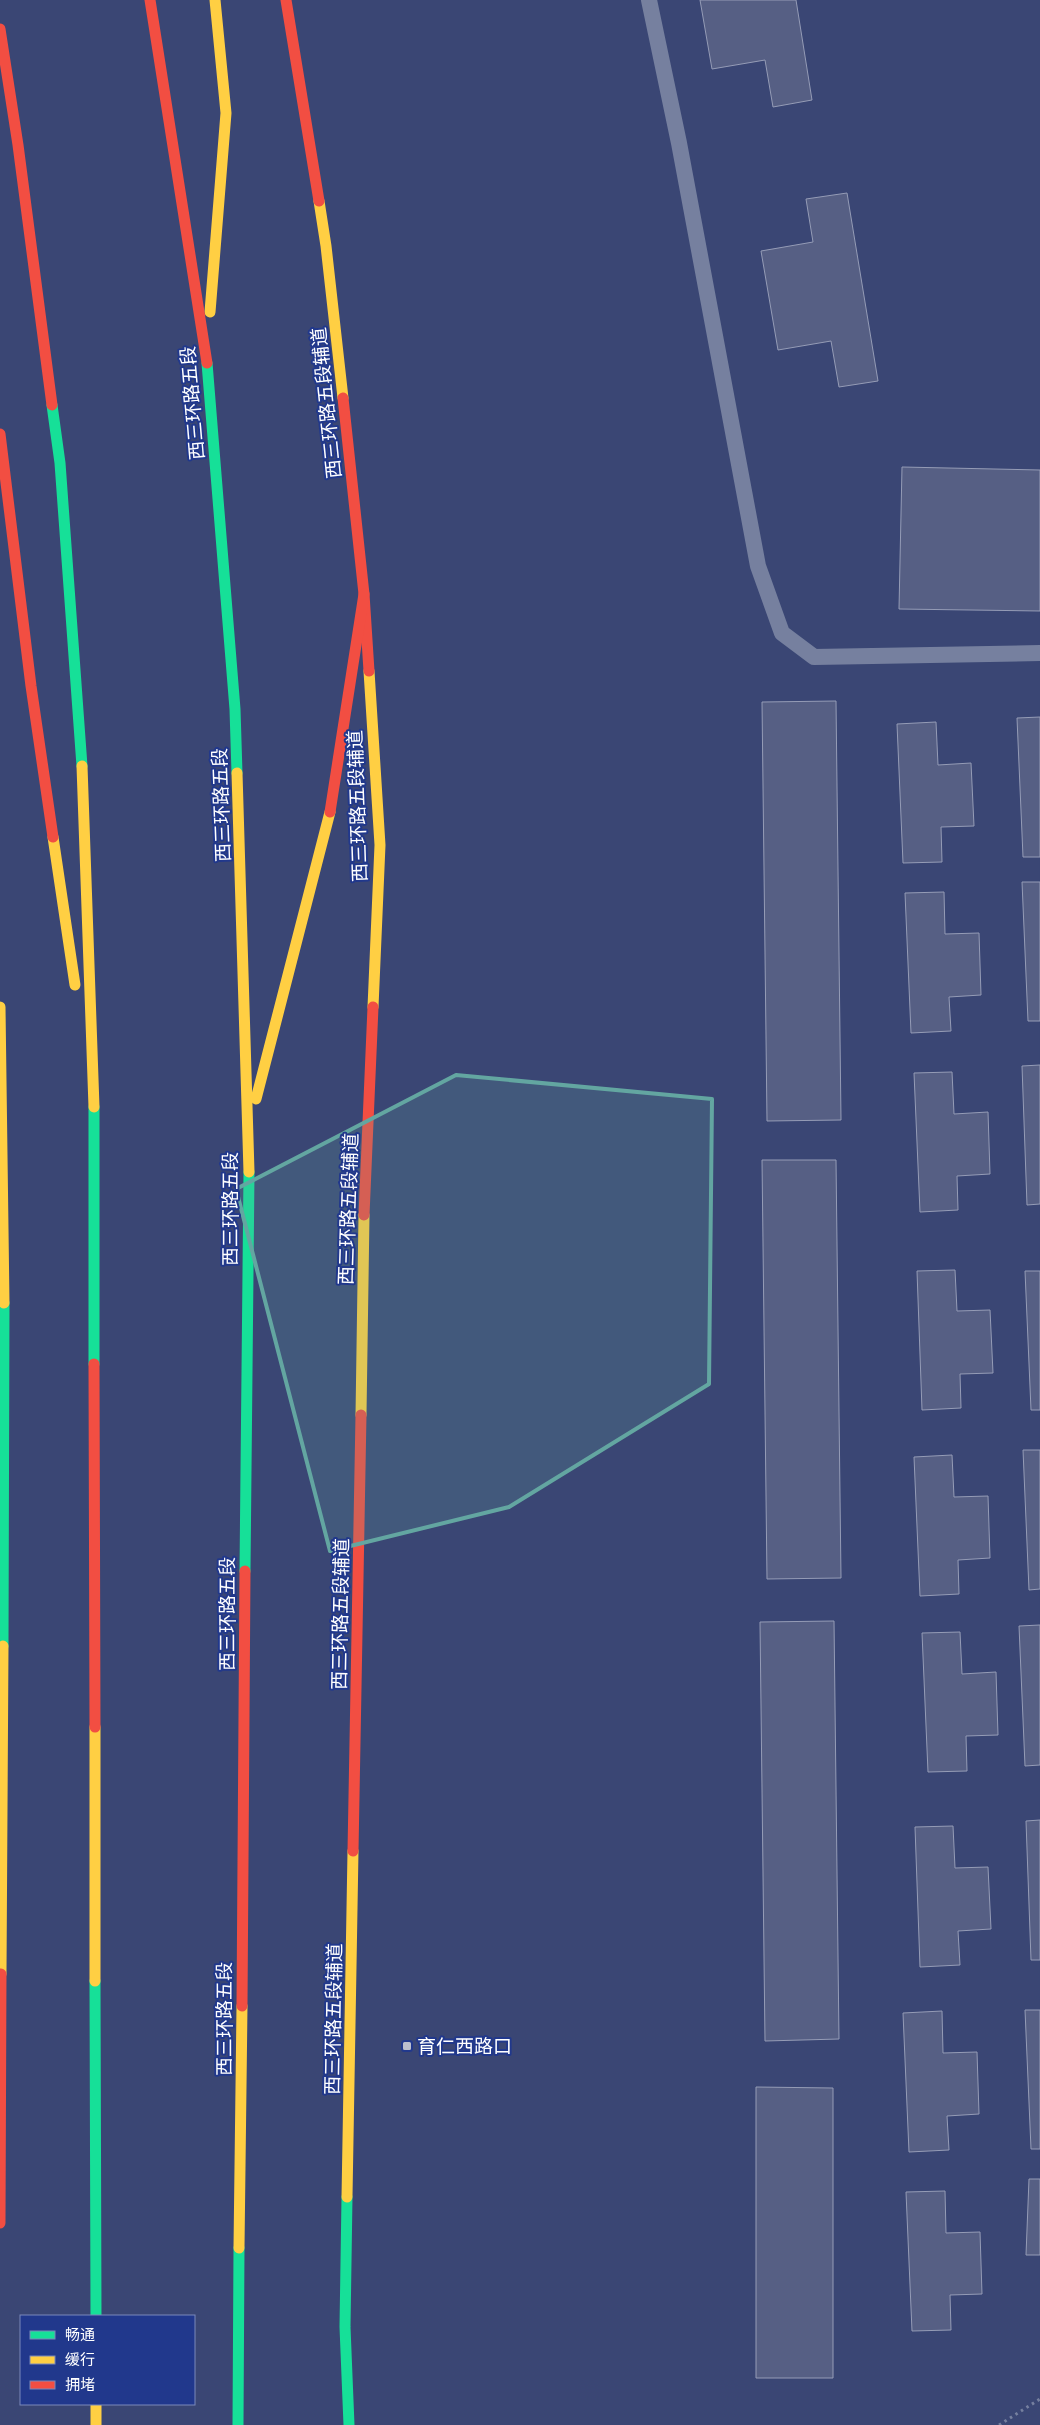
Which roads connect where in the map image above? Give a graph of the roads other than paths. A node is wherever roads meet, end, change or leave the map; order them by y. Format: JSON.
{"nodes":[{"id":1,"x":150,"y":0,"type":"edge"},
{"id":2,"x":215,"y":0,"type":"edge"},
{"id":3,"x":286,"y":0,"type":"edge"},
{"id":4,"x":649,"y":0,"type":"edge"},
{"id":5,"x":0,"y":29,"type":"edge"},
{"id":6,"x":206,"y":356,"type":"junction"},
{"id":7,"x":0,"y":434,"type":"edge"},
{"id":8,"x":364,"y":594,"type":"junction"},
{"id":9,"x":1040,"y":653,"type":"edge"},
{"id":10,"x":0,"y":1007,"type":"edge"},
{"id":11,"x":94,"y":1098,"type":"junction"},
{"id":12,"x":249,"y":1127,"type":"junction"},
{"id":13,"x":4,"y":1304,"type":"junction"},
{"id":14,"x":0,"y":1328,"type":"edge"},
{"id":15,"x":0,"y":2224,"type":"edge"},
{"id":16,"x":96,"y":2315,"type":"edge"},
{"id":17,"x":96,"y":2405,"type":"edge"},
{"id":18,"x":96,"y":2425,"type":"edge"},
{"id":19,"x":238,"y":2425,"type":"edge"},
{"id":20,"x":349,"y":2425,"type":"edge"}],
"edges":[{"from":1,"to":6,"type":"main road","name":"西三环路五段"},
{"from":2,"to":6,"type":"main road"},
{"from":3,"to":8,"type":"main road","name":"西三环路五段辅道"},
{"from":4,"to":9,"type":"lane"},
{"from":5,"to":11,"type":"main road"},
{"from":6,"to":12,"type":"main road","name":"西三环路五段"},
{"from":7,"to":11,"type":"main road"},
{"from":8,"to":12,"type":"main road"},
{"from":8,"to":20,"type":"main road","name":"西三环路五段辅道"},
{"from":10,"to":13,"type":"main road"},
{"from":11,"to":16,"type":"main road"},
{"from":12,"to":19,"type":"main road","name":"西三环路五段"},
{"from":13,"to":14,"type":"lane"},
{"from":13,"to":15,"type":"main road"},
{"from":17,"to":18,"type":"main road"}]}
